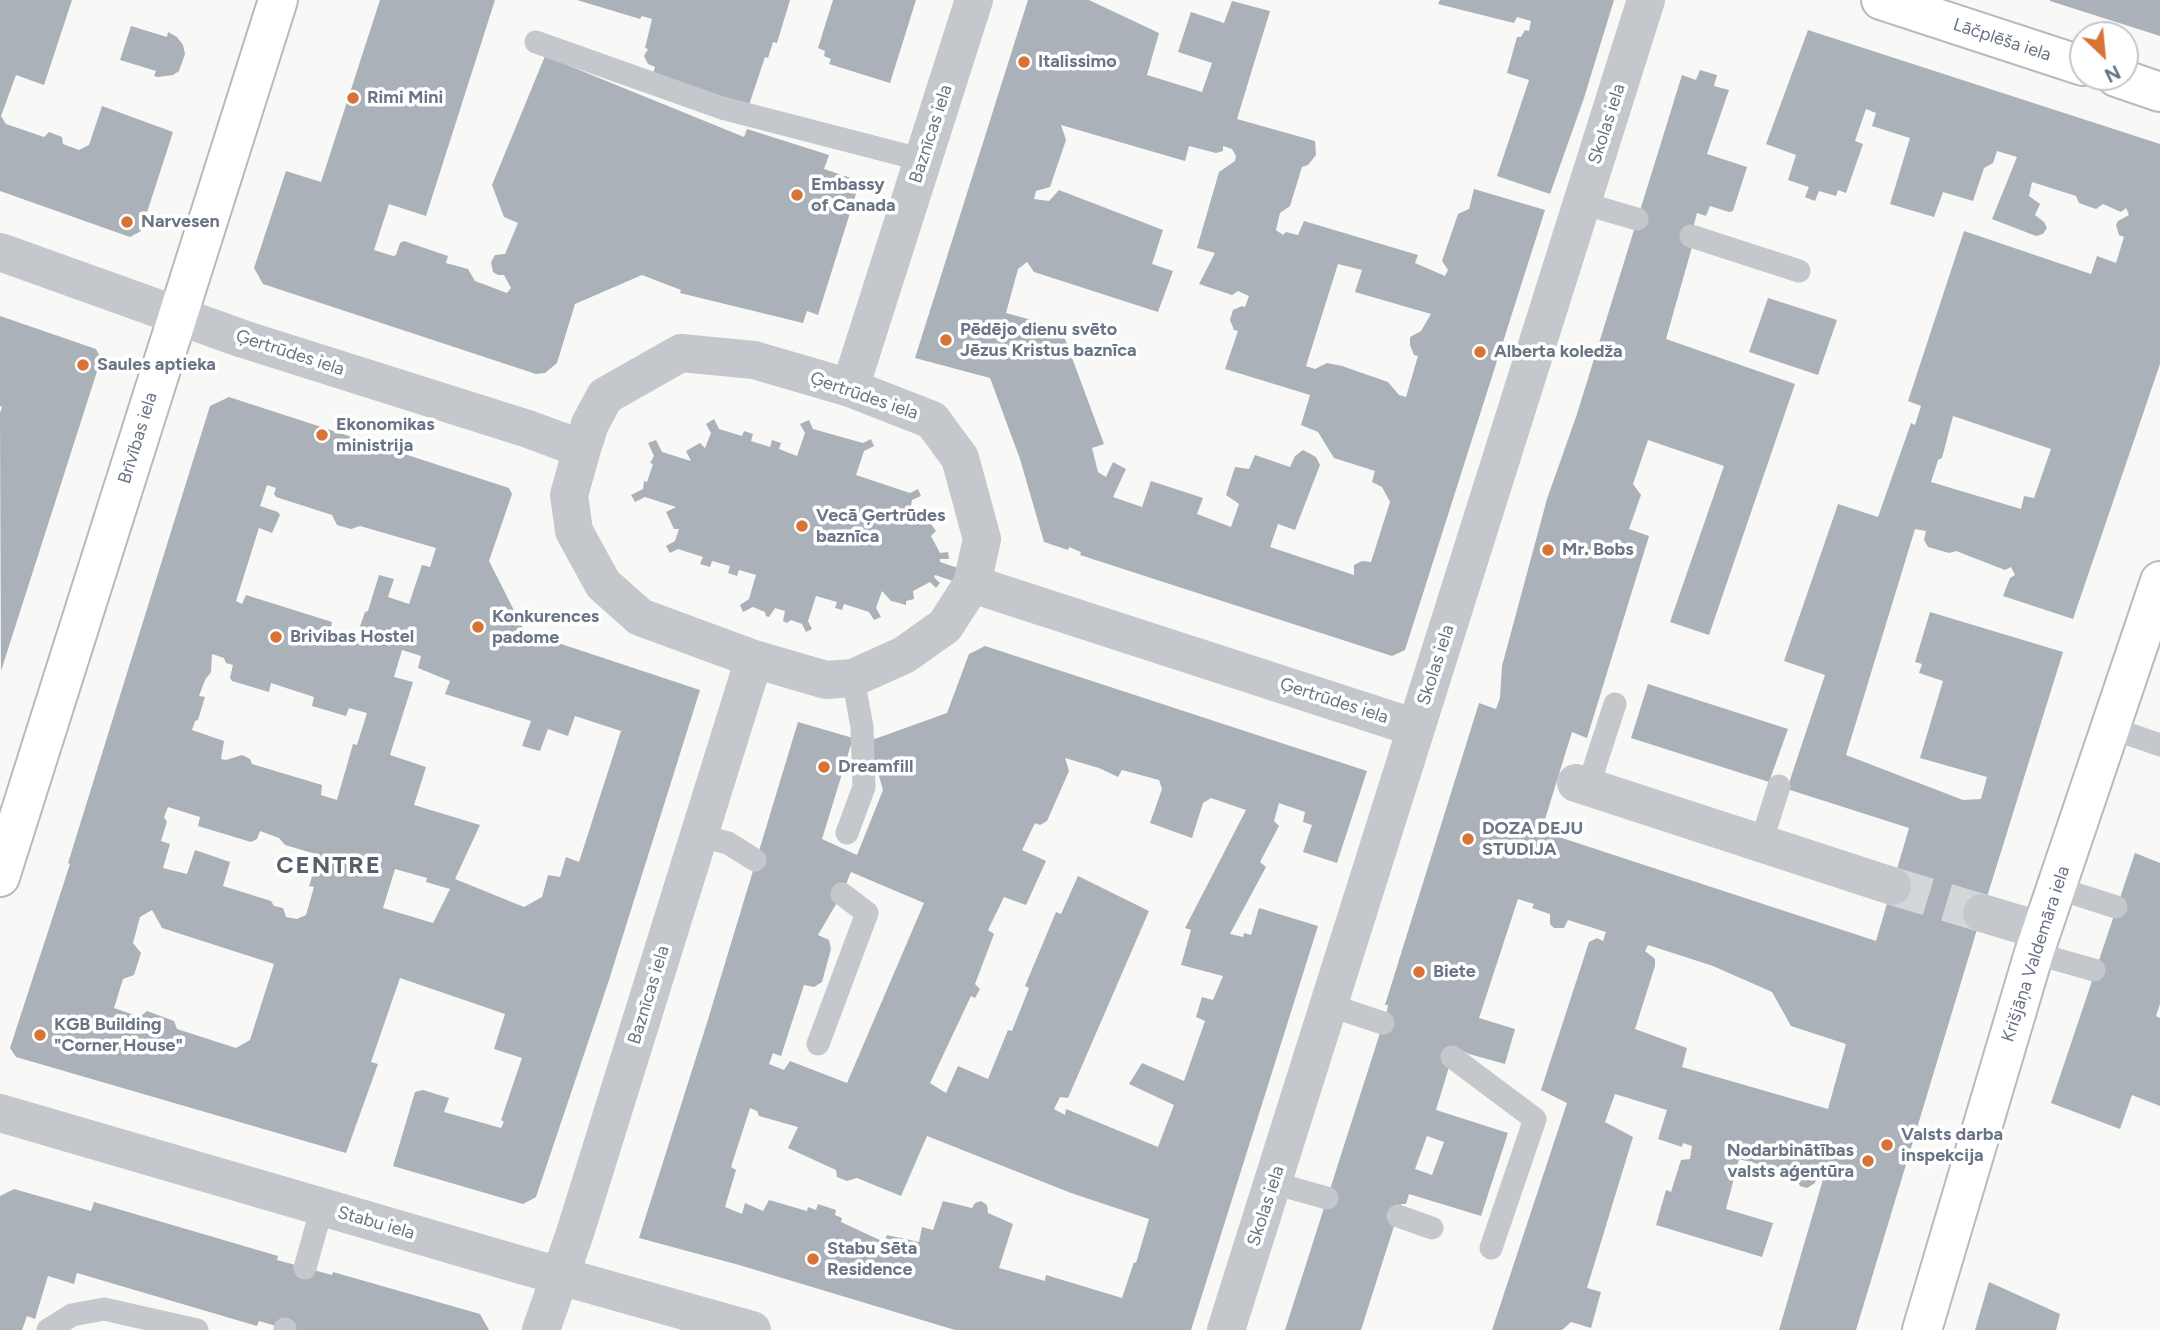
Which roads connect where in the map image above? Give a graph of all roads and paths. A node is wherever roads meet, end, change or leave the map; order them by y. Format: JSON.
{"nodes":[{"id":1,"x":278,"y":0,"type":"edge"},
{"id":2,"x":974,"y":0,"type":"edge"},
{"id":3,"x":1646,"y":0,"type":"edge"},
{"id":4,"x":1881,"y":0,"type":"edge"},
{"id":5,"x":536,"y":42,"type":"dead end"},
{"id":6,"x":2069,"y":61,"type":"edge"},
{"id":7,"x":2139,"y":85,"type":"edge"},
{"id":8,"x":2160,"y":92,"type":"edge"},
{"id":9,"x":923,"y":160,"type":"junction"},
{"id":10,"x":1581,"y":203,"type":"junction"},
{"id":11,"x":1637,"y":219,"type":"dead end"},
{"id":12,"x":1690,"y":236,"type":"dead end"},
{"id":13,"x":0,"y":252,"type":"edge"},
{"id":14,"x":1798,"y":271,"type":"dead end"},
{"id":15,"x":177,"y":316,"type":"junction"},
{"id":16,"x":850,"y":388,"type":"junction"},
{"id":17,"x":582,"y":449,"type":"junction"},
{"id":18,"x":2160,"y":581,"type":"edge"},
{"id":19,"x":972,"y":584,"type":"junction"},
{"id":20,"x":754,"y":659,"type":"junction"},
{"id":21,"x":853,"y":678,"type":"junction"},
{"id":22,"x":1615,"y":704,"type":"dead end"},
{"id":23,"x":1416,"y":728,"type":"junction"},
{"id":24,"x":2110,"y":728,"type":"junction"},
{"id":25,"x":2160,"y":745,"type":"edge"},
{"id":26,"x":1582,"y":785,"type":"joint"},
{"id":27,"x":1779,"y":786,"type":"dead end"},
{"id":28,"x":847,"y":833,"type":"dead end"},
{"id":29,"x":700,"y":836,"type":"junction"},
{"id":30,"x":1761,"y":843,"type":"junction"},
{"id":31,"x":755,"y":860,"type":"dead end"},
{"id":32,"x":0,"y":877,"type":"edge"},
{"id":33,"x":1892,"y":886,"type":"tunnel mouth"},
{"id":34,"x":2057,"y":888,"type":"junction"},
{"id":35,"x":842,"y":894,"type":"dead end"},
{"id":36,"x":2116,"y":907,"type":"dead end"},
{"id":37,"x":1982,"y":913,"type":"tunnel mouth"},
{"id":38,"x":2038,"y":942,"type":"junction"},
{"id":39,"x":2094,"y":970,"type":"dead end"},
{"id":40,"x":1329,"y":1005,"type":"junction"},
{"id":41,"x":1383,"y":1023,"type":"dead end"},
{"id":42,"x":818,"y":1044,"type":"dead end"},
{"id":43,"x":1452,"y":1057,"type":"dead end"},
{"id":44,"x":0,"y":1113,"type":"edge"},
{"id":45,"x":1273,"y":1183,"type":"junction"},
{"id":46,"x":1327,"y":1198,"type":"dead end"},
{"id":47,"x":322,"y":1208,"type":"junction"},
{"id":48,"x":1398,"y":1216,"type":"dead end"},
{"id":49,"x":1432,"y":1228,"type":"dead end"},
{"id":50,"x":1491,"y":1248,"type":"dead end"},
{"id":51,"x":305,"y":1268,"type":"dead end"},
{"id":52,"x":559,"y":1276,"type":"junction"},
{"id":53,"x":48,"y":1330,"type":"edge"},
{"id":54,"x":197,"y":1330,"type":"edge"},
{"id":55,"x":541,"y":1330,"type":"edge"},
{"id":56,"x":752,"y":1330,"type":"edge"},
{"id":57,"x":1227,"y":1330,"type":"edge"},
{"id":58,"x":1922,"y":1330,"type":"edge"}],
"edges":[{"from":1,"to":15,"type":"main road","name":"Brīvības iela"},
{"from":2,"to":9,"type":"street","name":"Baznīcas iela"},
{"from":3,"to":10,"type":"street","name":"Skolas iela"},
{"from":4,"to":6,"type":"main road","name":"Lāčplēša iela"},
{"from":5,"to":9,"type":"lane"},
{"from":7,"to":8,"type":"main road"},
{"from":9,"to":16,"type":"street","name":"Baznīcas iela"},
{"from":10,"to":11,"type":"lane"},
{"from":10,"to":23,"type":"street","name":"Skolas iela"},
{"from":12,"to":14,"type":"lane"},
{"from":13,"to":15,"type":"street","name":"Ģertrūdes iela"},
{"from":15,"to":17,"type":"street","name":"Ģertrūdes iela"},
{"from":15,"to":32,"type":"main road","name":"Brīvības iela"},
{"from":16,"to":17,"type":"street","name":"Ģertrūdes iela"},
{"from":16,"to":19,"type":"street","name":"Ģertrūdes iela"},
{"from":17,"to":20,"type":"street","name":"Ģertrūdes iela"},
{"from":18,"to":24,"type":"main road","name":"Krišjāņa Valdemāra iela"},
{"from":19,"to":21,"type":"street","name":"Ģertrūdes iela"},
{"from":19,"to":23,"type":"street","name":"Ģertrūdes iela"},
{"from":20,"to":21,"type":"street","name":"Ģertrūdes iela"},
{"from":20,"to":29,"type":"street","name":"Baznīcas iela"},
{"from":21,"to":28,"type":"lane"},
{"from":22,"to":26,"type":"lane"},
{"from":23,"to":40,"type":"street","name":"Skolas iela"},
{"from":24,"to":25,"type":"lane"},
{"from":24,"to":34,"type":"main road","name":"Krišjāņa Valdemāra iela"},
{"from":26,"to":30,"type":"street"},
{"from":27,"to":30,"type":"lane"},
{"from":29,"to":31,"type":"lane"},
{"from":29,"to":52,"type":"street","name":"Baznīcas iela"},
{"from":30,"to":33,"type":"street"},
{"from":34,"to":36,"type":"lane"},
{"from":34,"to":38,"type":"main road","name":"Krišjāņa Valdemāra iela"},
{"from":35,"to":42,"type":"lane"},
{"from":37,"to":38,"type":"street"},
{"from":38,"to":39,"type":"lane"},
{"from":38,"to":58,"type":"main road","name":"Krišjāņa Valdemāra iela"},
{"from":40,"to":41,"type":"lane"},
{"from":40,"to":45,"type":"street","name":"Skolas iela"},
{"from":43,"to":50,"type":"lane"},
{"from":44,"to":47,"type":"street","name":"Stabu iela"},
{"from":45,"to":46,"type":"lane"},
{"from":45,"to":57,"type":"street","name":"Skolas iela"},
{"from":47,"to":51,"type":"lane"},
{"from":47,"to":52,"type":"street","name":"Stabu iela"},
{"from":48,"to":49,"type":"lane"},
{"from":52,"to":55,"type":"street","name":"Baznīcas iela"},
{"from":52,"to":56,"type":"street","name":"Stabu iela"},
{"from":53,"to":54,"type":"lane"}]}
